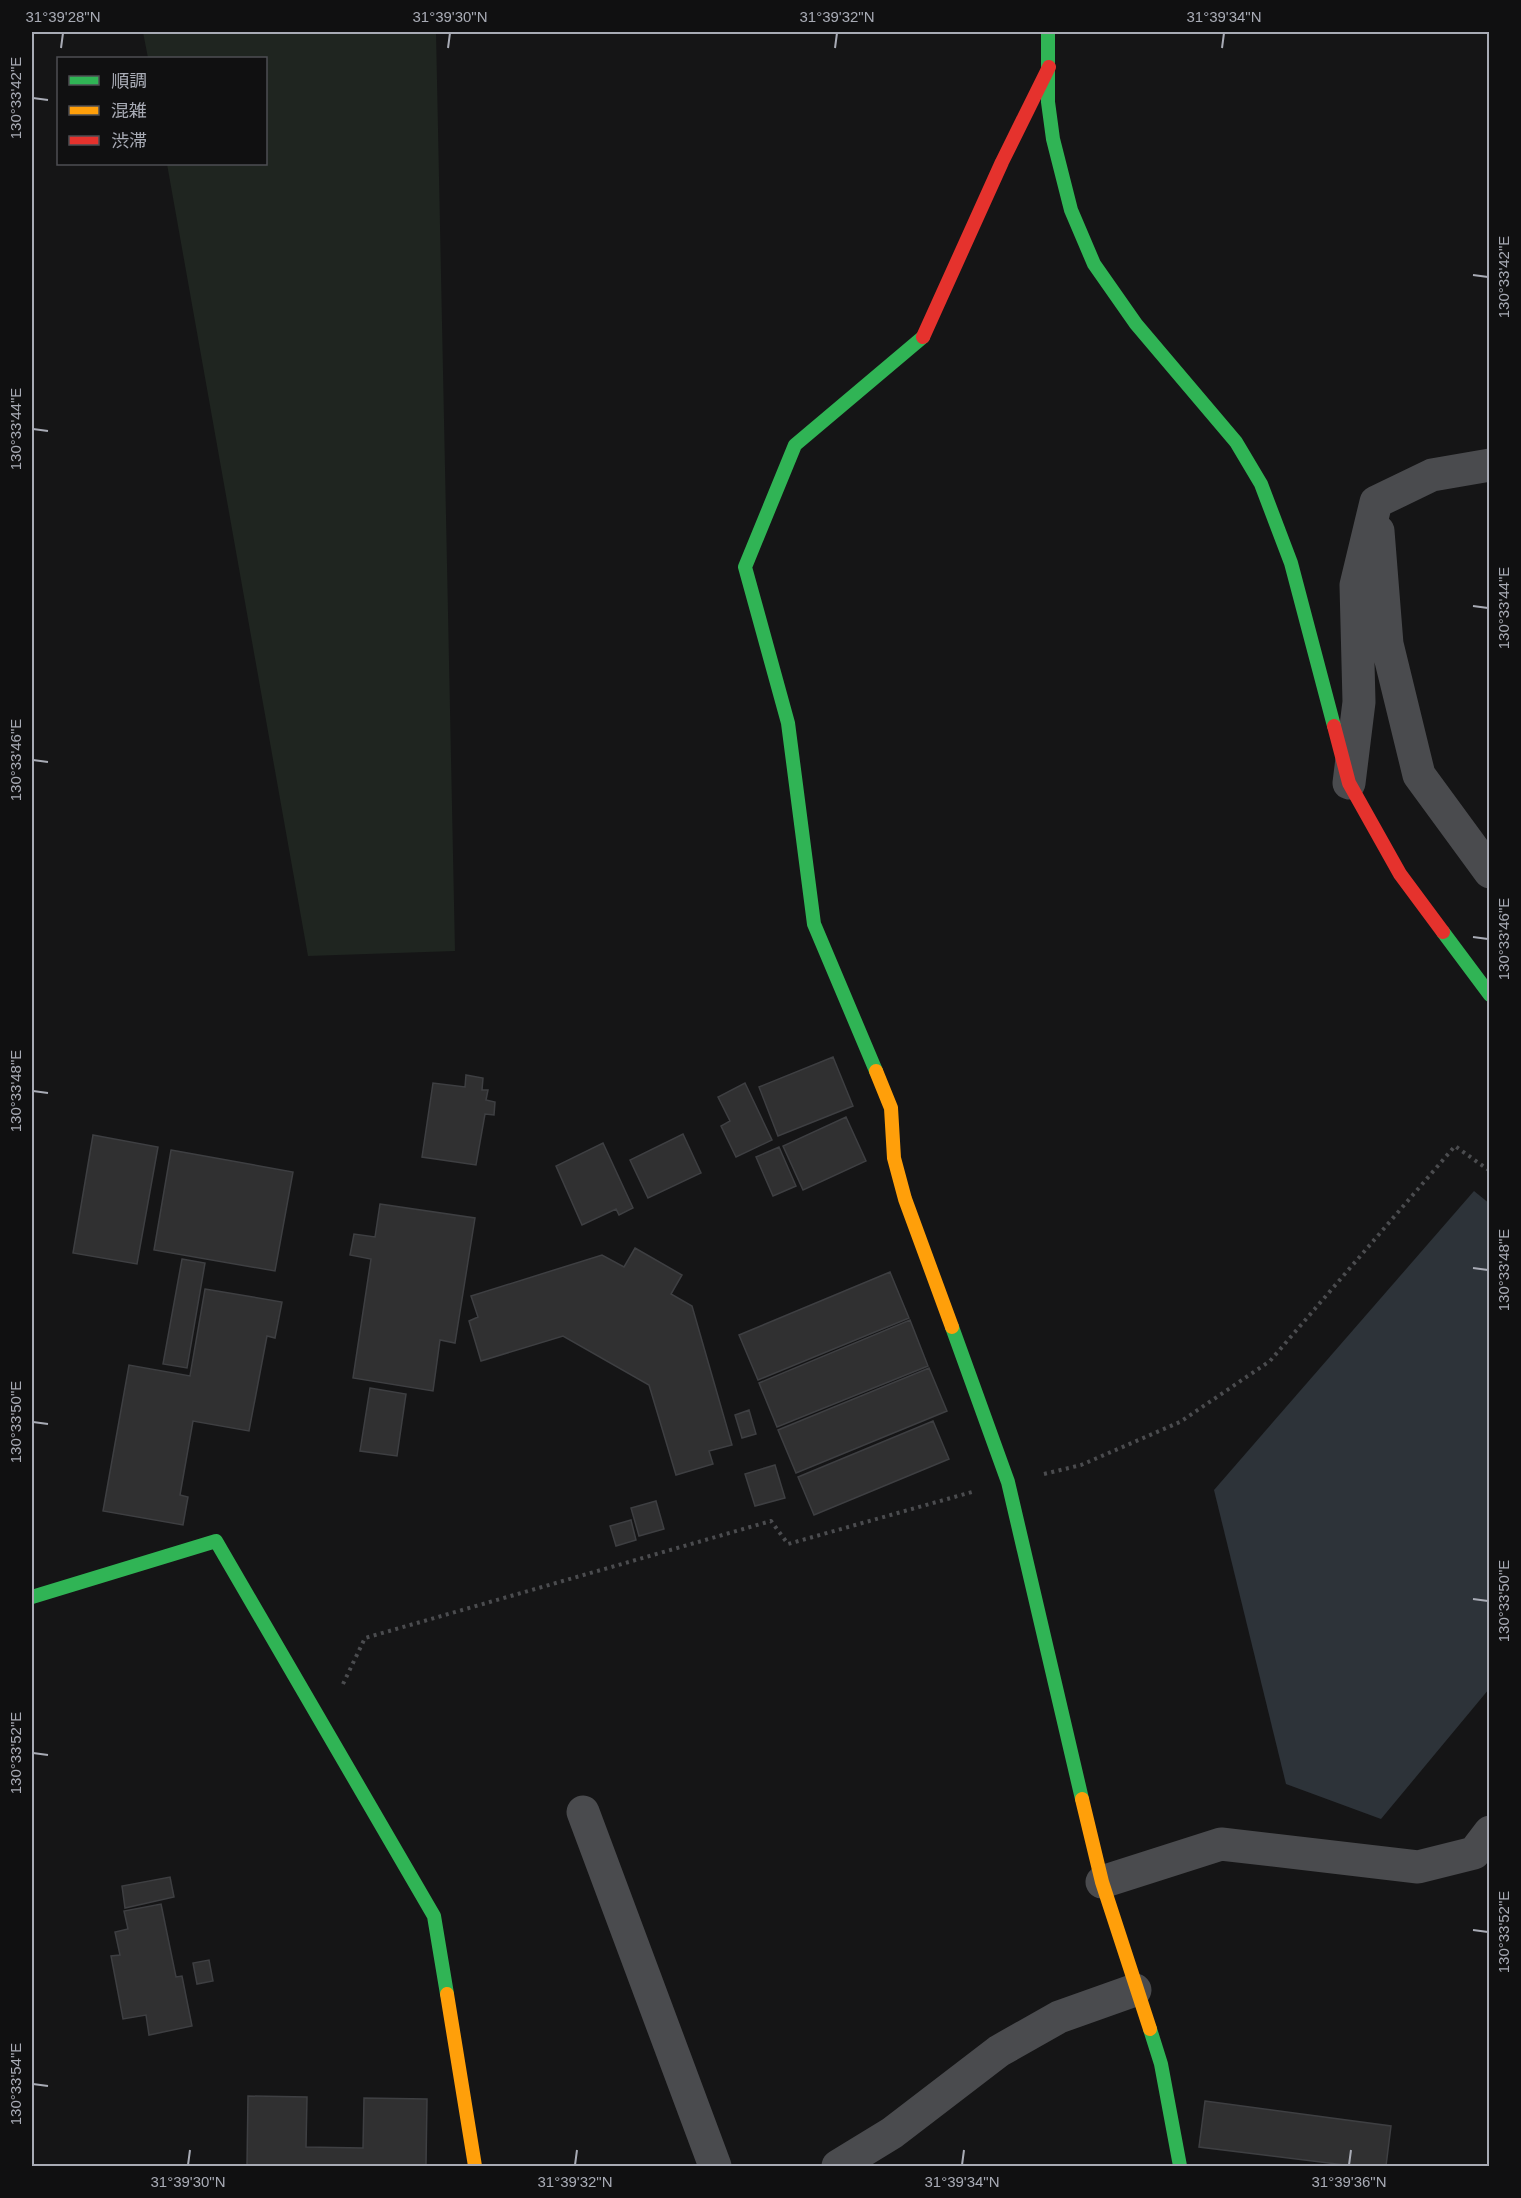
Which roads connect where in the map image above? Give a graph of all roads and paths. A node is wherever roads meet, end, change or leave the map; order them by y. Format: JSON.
{"nodes":[{"id":1,"x":1048,"y":32,"type":"edge"},
{"id":2,"x":1049,"y":67,"type":"junction"},
{"id":3,"x":1490,"y":465,"type":"edge"},
{"id":4,"x":1376,"y":502,"type":"junction"},
{"id":5,"x":1349,"y":783,"type":"junction"},
{"id":6,"x":1490,"y":872,"type":"edge"},
{"id":7,"x":1490,"y":995,"type":"edge"},
{"id":8,"x":1490,"y":1171,"type":"edge"},
{"id":9,"x":1008,"y":1482,"type":"junction"},
{"id":10,"x":32,"y":1597,"type":"edge"},
{"id":11,"x":323,"y":1726,"type":"junction"},
{"id":12,"x":583,"y":1812,"type":"dead end"},
{"id":13,"x":1490,"y":1832,"type":"edge"},
{"id":14,"x":1102,"y":1882,"type":"junction"},
{"id":15,"x":1135,"y":1990,"type":"junction"},
{"id":16,"x":475,"y":2166,"type":"edge"},
{"id":17,"x":715,"y":2166,"type":"edge"},
{"id":18,"x":838,"y":2166,"type":"edge"},
{"id":19,"x":1180,"y":2166,"type":"edge"}],
"edges":[{"from":1,"to":2,"type":"street"},
{"from":2,"to":5,"type":"street"},
{"from":2,"to":9,"type":"street"},
{"from":3,"to":4,"type":"street"},
{"from":4,"to":5,"type":"street"},
{"from":4,"to":6,"type":"street"},
{"from":5,"to":7,"type":"street"},
{"from":8,"to":9,"type":"path"},
{"from":9,"to":11,"type":"path"},
{"from":9,"to":14,"type":"street"},
{"from":10,"to":11,"type":"street"},
{"from":11,"to":16,"type":"street"},
{"from":12,"to":17,"type":"street"},
{"from":13,"to":14,"type":"street"},
{"from":14,"to":15,"type":"street"},
{"from":15,"to":18,"type":"street"},
{"from":15,"to":19,"type":"street"}]}
